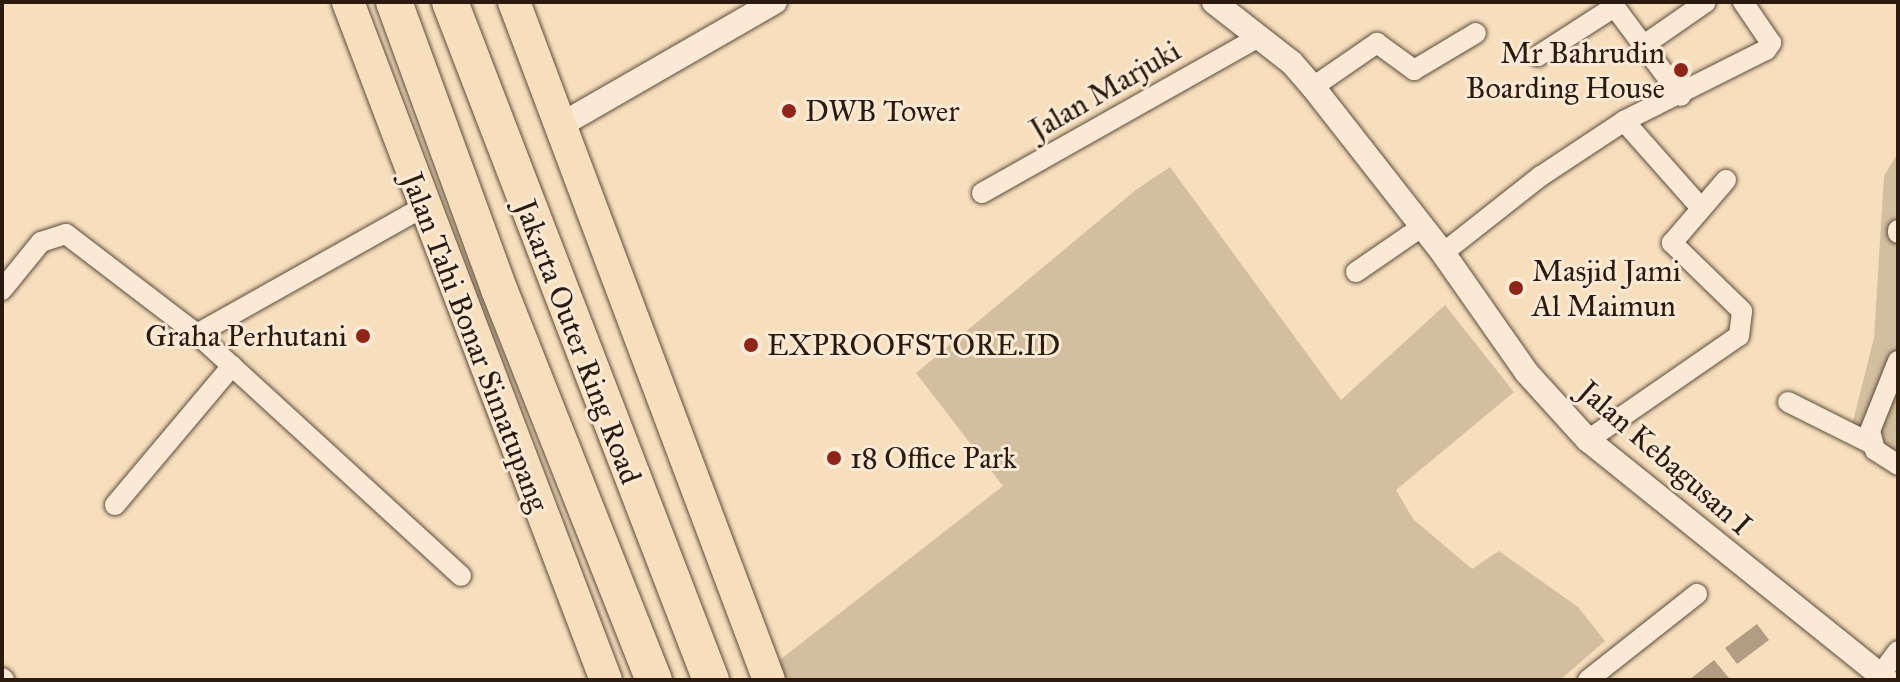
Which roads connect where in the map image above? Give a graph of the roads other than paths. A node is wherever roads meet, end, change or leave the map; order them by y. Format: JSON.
{"nodes":[{"id":1,"x":348,"y":2,"type":"edge"},
{"id":2,"x":394,"y":2,"type":"edge"},
{"id":3,"x":450,"y":2,"type":"edge"},
{"id":4,"x":514,"y":2,"type":"edge"},
{"id":5,"x":775,"y":2,"type":"edge"},
{"id":6,"x":1214,"y":2,"type":"edge"},
{"id":7,"x":1706,"y":2,"type":"edge"},
{"id":8,"x":1743,"y":2,"type":"edge"},
{"id":9,"x":1613,"y":4,"type":"edge"},
{"id":10,"x":1476,"y":33,"type":"dead end"},
{"id":11,"x":1257,"y":38,"type":"junction"},
{"id":12,"x":1644,"y":45,"type":"junction"},
{"id":13,"x":1538,"y":56,"type":"dead end"},
{"id":14,"x":1313,"y":87,"type":"junction"},
{"id":15,"x":1681,"y":96,"type":"junction"},
{"id":16,"x":1624,"y":121,"type":"junction"},
{"id":17,"x":559,"y":126,"type":"junction"},
{"id":18,"x":1726,"y":180,"type":"dead end"},
{"id":19,"x":982,"y":193,"type":"dead end"},
{"id":20,"x":423,"y":207,"type":"junction"},
{"id":21,"x":1700,"y":207,"type":"junction"},
{"id":22,"x":1423,"y":226,"type":"junction"},
{"id":23,"x":1443,"y":253,"type":"junction"},
{"id":24,"x":1356,"y":272,"type":"dead end"},
{"id":25,"x":2,"y":290,"type":"edge"},
{"id":26,"x":197,"y":334,"type":"junction"},
{"id":27,"x":1898,"y":361,"type":"edge"},
{"id":28,"x":232,"y":366,"type":"junction"},
{"id":29,"x":1788,"y":402,"type":"dead end"},
{"id":30,"x":1588,"y":440,"type":"junction"},
{"id":31,"x":1870,"y":443,"type":"junction"},
{"id":32,"x":1898,"y":465,"type":"edge"},
{"id":33,"x":115,"y":505,"type":"dead end"},
{"id":34,"x":461,"y":576,"type":"dead end"},
{"id":35,"x":1697,"y":594,"type":"dead end"},
{"id":36,"x":1898,"y":651,"type":"edge"},
{"id":37,"x":1890,"y":678,"type":"edge"},
{"id":38,"x":1592,"y":679,"type":"edge"},
{"id":39,"x":606,"y":680,"type":"edge"},
{"id":40,"x":654,"y":680,"type":"edge"},
{"id":41,"x":711,"y":680,"type":"edge"},
{"id":42,"x":769,"y":680,"type":"edge"}],
"edges":[{"from":1,"to":20,"type":"highway","name":"Jalan Tahi Bonar Simatupang"},
{"from":2,"to":40,"type":"highway","name":"Jakarta Outer Ring Road"},
{"from":3,"to":41,"type":"highway","name":"Jakarta Outer Ring Road"},
{"from":4,"to":17,"type":"highway"},
{"from":5,"to":17,"type":"street"},
{"from":6,"to":11,"type":"street","name":"Jalan Kebagusan I"},
{"from":7,"to":12,"type":"street"},
{"from":8,"to":15,"type":"street"},
{"from":9,"to":12,"type":"street"},
{"from":9,"to":13,"type":"street"},
{"from":10,"to":14,"type":"street"},
{"from":11,"to":14,"type":"street","name":"Jalan Kebagusan I"},
{"from":11,"to":19,"type":"street","name":"Jalan Marjuki"},
{"from":12,"to":15,"type":"street"},
{"from":14,"to":22,"type":"street","name":"Jalan Kebagusan I"},
{"from":15,"to":16,"type":"street"},
{"from":16,"to":21,"type":"street"},
{"from":16,"to":23,"type":"street"},
{"from":17,"to":42,"type":"highway"},
{"from":18,"to":21,"type":"street"},
{"from":20,"to":26,"type":"street"},
{"from":20,"to":39,"type":"highway","name":"Jalan Tahi Bonar Simatupang"},
{"from":21,"to":30,"type":"street"},
{"from":22,"to":23,"type":"street","name":"Jalan Kebagusan I"},
{"from":22,"to":24,"type":"street"},
{"from":23,"to":30,"type":"street","name":"Jalan Kebagusan I"},
{"from":25,"to":26,"type":"street"},
{"from":26,"to":28,"type":"street"},
{"from":27,"to":31,"type":"street"},
{"from":28,"to":33,"type":"street"},
{"from":28,"to":34,"type":"street"},
{"from":29,"to":31,"type":"street"},
{"from":30,"to":37,"type":"street","name":"Jalan Kebagusan I"},
{"from":31,"to":32,"type":"street"},
{"from":35,"to":38,"type":"street"},
{"from":36,"to":37,"type":"street"}]}
